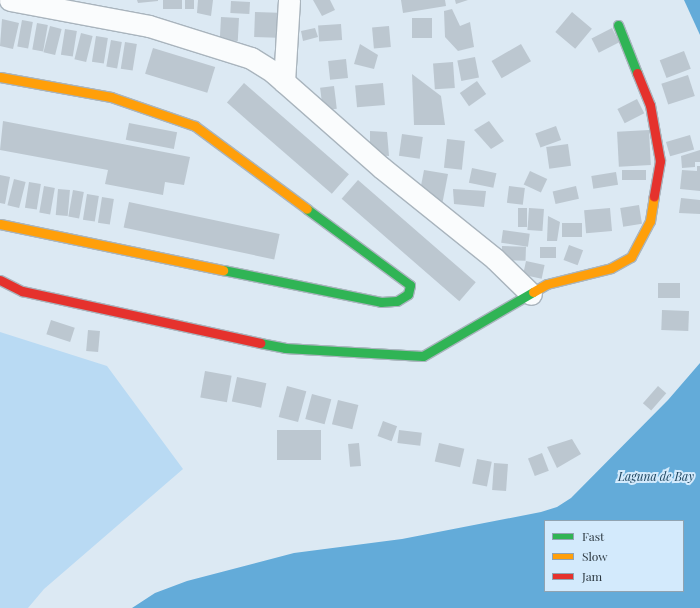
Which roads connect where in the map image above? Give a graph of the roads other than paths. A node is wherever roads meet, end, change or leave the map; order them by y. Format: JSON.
{"nodes":[{"id":1,"x":10,"y":0,"type":"edge"},
{"id":2,"x":289,"y":0,"type":"edge"},
{"id":3,"x":88,"y":7,"type":"edge"},
{"id":4,"x":618,"y":25,"type":"dead end"},
{"id":5,"x":0,"y":77,"type":"edge"},
{"id":6,"x":284,"y":82,"type":"junction"},
{"id":7,"x":0,"y":224,"type":"edge"},
{"id":8,"x":0,"y":280,"type":"edge"},
{"id":9,"x":531,"y":294,"type":"junction"}],
"edges":[{"from":1,"to":3,"type":"street"},
{"from":2,"to":6,"type":"street"},
{"from":3,"to":6,"type":"street"},
{"from":4,"to":9,"type":"street"},
{"from":5,"to":7,"type":"street"},
{"from":6,"to":9,"type":"street"},
{"from":8,"to":9,"type":"street"}]}
